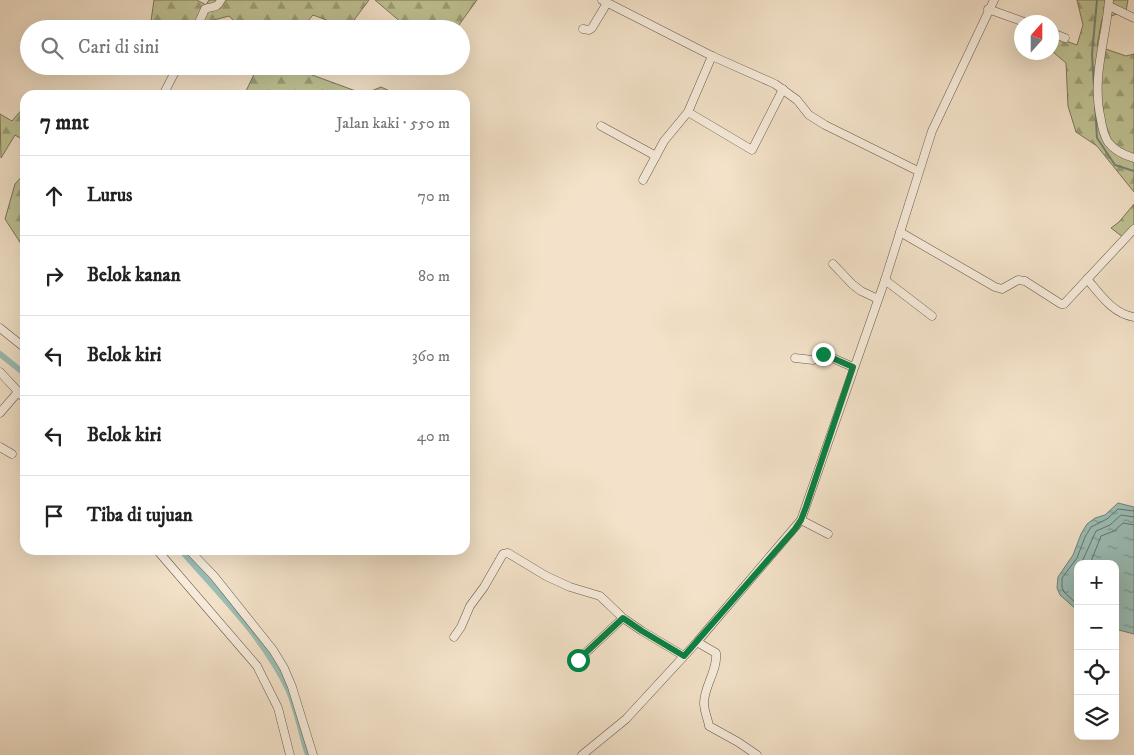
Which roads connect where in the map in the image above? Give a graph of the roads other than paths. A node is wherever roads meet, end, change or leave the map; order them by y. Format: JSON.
{"nodes":[{"id":1,"x":202,"y":0,"type":"edge"},
{"id":2,"x":221,"y":0,"type":"edge"},
{"id":3,"x":994,"y":0,"type":"edge"},
{"id":4,"x":604,"y":1,"type":"edge"},
{"id":5,"x":1109,"y":3,"type":"edge"},
{"id":6,"x":205,"y":9,"type":"junction"},
{"id":7,"x":988,"y":10,"type":"junction"},
{"id":8,"x":1134,"y":18,"type":"edge"},
{"id":9,"x":1014,"y":19,"type":"edge"},
{"id":10,"x":200,"y":20,"type":"edge"},
{"id":11,"x":582,"y":29,"type":"dead end"},
{"id":12,"x":1059,"y":35,"type":"edge"},
{"id":13,"x":1065,"y":38,"type":"dead end"},
{"id":14,"x":712,"y":56,"type":"junction"},
{"id":15,"x":173,"y":75,"type":"edge"},
{"id":16,"x":782,"y":89,"type":"junction"},
{"id":17,"x":166,"y":90,"type":"edge"},
{"id":18,"x":688,"y":112,"type":"junction"},
{"id":19,"x":600,"y":126,"type":"dead end"},
{"id":20,"x":656,"y":156,"type":"junction"},
{"id":21,"x":1134,"y":158,"type":"edge"},
{"id":22,"x":918,"y":171,"type":"junction"},
{"id":23,"x":644,"y":180,"type":"dead end"},
{"id":24,"x":1134,"y":229,"type":"edge"},
{"id":25,"x":900,"y":232,"type":"junction"},
{"id":26,"x":832,"y":264,"type":"dead end"},
{"id":27,"x":1087,"y":279,"type":"junction"},
{"id":28,"x":885,"y":280,"type":"junction"},
{"id":29,"x":878,"y":299,"type":"junction"},
{"id":30,"x":932,"y":316,"type":"dead end"},
{"id":31,"x":1134,"y":317,"type":"edge"},
{"id":32,"x":0,"y":328,"type":"edge"},
{"id":33,"x":20,"y":344,"type":"edge"},
{"id":34,"x":795,"y":358,"type":"dead end"},
{"id":35,"x":853,"y":367,"type":"junction"},
{"id":36,"x":0,"y":372,"type":"edge"},
{"id":37,"x":18,"y":392,"type":"joint"},
{"id":38,"x":0,"y":414,"type":"edge"},
{"id":39,"x":0,"y":447,"type":"edge"},
{"id":40,"x":12,"y":454,"type":"dead end"},
{"id":41,"x":801,"y":520,"type":"junction"},
{"id":42,"x":828,"y":534,"type":"dead end"},
{"id":43,"x":161,"y":555,"type":"edge"},
{"id":44,"x":194,"y":555,"type":"edge"},
{"id":45,"x":623,"y":618,"type":"junction"},
{"id":46,"x":454,"y":637,"type":"dead end"},
{"id":47,"x":697,"y":642,"type":"junction"},
{"id":48,"x":684,"y":656,"type":"junction"},
{"id":49,"x":578,"y":660,"type":"dead end"},
{"id":50,"x":748,"y":752,"type":"edge"},
{"id":51,"x":290,"y":755,"type":"edge"},
{"id":52,"x":313,"y":755,"type":"edge"},
{"id":53,"x":582,"y":755,"type":"edge"},
{"id":54,"x":757,"y":755,"type":"edge"}],
"edges":[{"from":1,"to":6,"type":"street"},
{"from":2,"to":6,"type":"street"},
{"from":3,"to":7,"type":"street"},
{"from":4,"to":11,"type":"street"},
{"from":4,"to":14,"type":"street"},
{"from":5,"to":8,"type":"street"},
{"from":5,"to":21,"type":"street"},
{"from":6,"to":10,"type":"street"},
{"from":7,"to":9,"type":"street"},
{"from":7,"to":22,"type":"street"},
{"from":12,"to":13,"type":"street"},
{"from":14,"to":16,"type":"street"},
{"from":14,"to":18,"type":"street"},
{"from":15,"to":17,"type":"street"},
{"from":16,"to":18,"type":"street"},
{"from":16,"to":22,"type":"street"},
{"from":18,"to":20,"type":"street"},
{"from":19,"to":20,"type":"street"},
{"from":20,"to":23,"type":"street"},
{"from":22,"to":25,"type":"street"},
{"from":24,"to":27,"type":"street"},
{"from":25,"to":27,"type":"street"},
{"from":25,"to":28,"type":"street"},
{"from":26,"to":29,"type":"street"},
{"from":27,"to":31,"type":"street"},
{"from":28,"to":29,"type":"street"},
{"from":28,"to":30,"type":"street"},
{"from":29,"to":35,"type":"street"},
{"from":32,"to":33,"type":"street"},
{"from":34,"to":35,"type":"street"},
{"from":35,"to":41,"type":"street"},
{"from":36,"to":37,"type":"street"},
{"from":37,"to":38,"type":"street"},
{"from":39,"to":40,"type":"street"},
{"from":41,"to":42,"type":"street"},
{"from":41,"to":47,"type":"street"},
{"from":43,"to":51,"type":"street"},
{"from":44,"to":52,"type":"street"},
{"from":45,"to":46,"type":"street"},
{"from":45,"to":48,"type":"street"},
{"from":45,"to":49,"type":"street"},
{"from":47,"to":48,"type":"street"},
{"from":47,"to":50,"type":"street"},
{"from":48,"to":53,"type":"street"},
{"from":50,"to":54,"type":"street"}]}
